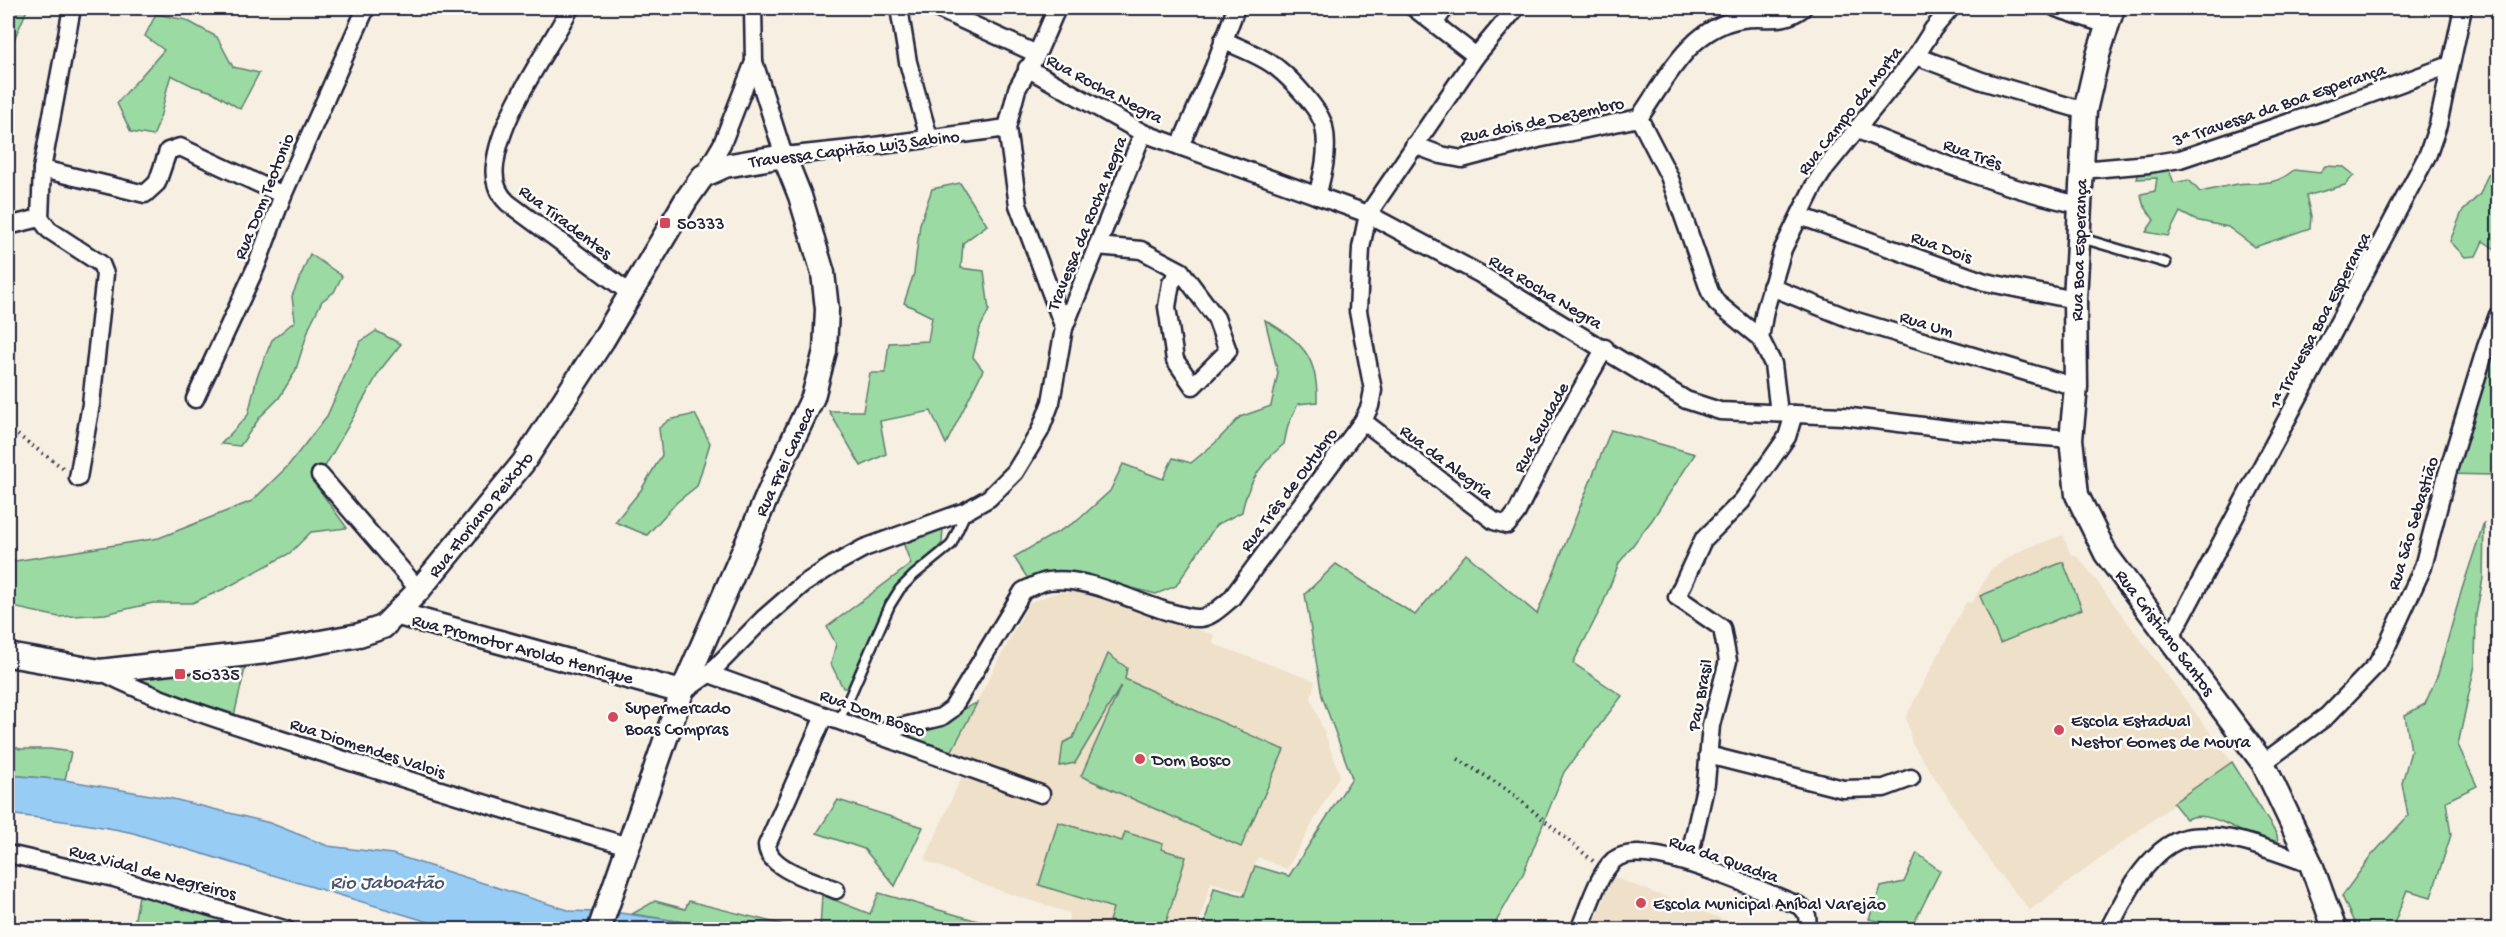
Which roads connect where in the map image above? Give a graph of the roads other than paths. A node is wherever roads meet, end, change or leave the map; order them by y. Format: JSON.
{"nodes":[{"id":1,"x":72,"y":8,"type":"edge"},
{"id":2,"x":366,"y":8,"type":"edge"},
{"id":3,"x":570,"y":8,"type":"edge"},
{"id":4,"x":753,"y":8,"type":"edge"},
{"id":5,"x":899,"y":8,"type":"edge"},
{"id":6,"x":936,"y":8,"type":"edge"},
{"id":7,"x":1057,"y":8,"type":"edge"},
{"id":8,"x":1236,"y":8,"type":"edge"},
{"id":9,"x":1414,"y":8,"type":"edge"},
{"id":10,"x":1445,"y":8,"type":"edge"},
{"id":11,"x":1516,"y":8,"type":"edge"},
{"id":12,"x":1803,"y":8,"type":"edge"},
{"id":13,"x":1951,"y":8,"type":"edge"},
{"id":14,"x":2056,"y":8,"type":"edge"},
{"id":15,"x":2463,"y":8,"type":"edge"},
{"id":16,"x":1748,"y":13,"type":"edge"},
{"id":17,"x":2110,"y":16,"type":"edge"},
{"id":18,"x":1435,"y":22,"type":"junction"},
{"id":19,"x":1222,"y":39,"type":"junction"},
{"id":20,"x":1476,"y":56,"type":"junction"},
{"id":21,"x":1916,"y":56,"type":"junction"},
{"id":22,"x":1032,"y":61,"type":"junction"},
{"id":23,"x":754,"y":62,"type":"junction"},
{"id":24,"x":2450,"y":65,"type":"junction"},
{"id":25,"x":2085,"y":111,"type":"junction"},
{"id":26,"x":1639,"y":118,"type":"junction"},
{"id":27,"x":1007,"y":128,"type":"junction"},
{"id":28,"x":1855,"y":129,"type":"junction"},
{"id":29,"x":1143,"y":133,"type":"junction"},
{"id":30,"x":929,"y":138,"type":"junction"},
{"id":31,"x":1414,"y":145,"type":"junction"},
{"id":32,"x":1180,"y":146,"type":"junction"},
{"id":33,"x":784,"y":156,"type":"junction"},
{"id":34,"x":42,"y":169,"type":"junction"},
{"id":35,"x":2082,"y":170,"type":"junction"},
{"id":36,"x":703,"y":176,"type":"junction"},
{"id":37,"x":284,"y":195,"type":"junction"},
{"id":38,"x":1317,"y":196,"type":"junction"},
{"id":39,"x":2080,"y":205,"type":"junction"},
{"id":40,"x":1368,"y":214,"type":"junction"},
{"id":41,"x":1800,"y":216,"type":"junction"},
{"id":42,"x":40,"y":218,"type":"junction"},
{"id":43,"x":8,"y":226,"type":"edge"},
{"id":44,"x":2077,"y":237,"type":"junction"},
{"id":45,"x":1097,"y":246,"type":"junction"},
{"id":46,"x":2166,"y":263,"type":"dead end"},
{"id":47,"x":1181,"y":271,"type":"junction"},
{"id":48,"x":1771,"y":287,"type":"junction"},
{"id":49,"x":631,"y":294,"type":"junction"},
{"id":50,"x":2075,"y":300,"type":"junction"},
{"id":51,"x":2499,"y":315,"type":"edge"},
{"id":52,"x":1064,"y":328,"type":"junction"},
{"id":53,"x":1760,"y":338,"type":"junction"},
{"id":54,"x":1605,"y":348,"type":"junction"},
{"id":55,"x":2076,"y":387,"type":"junction"},
{"id":56,"x":195,"y":399,"type":"dead end"},
{"id":57,"x":1786,"y":414,"type":"junction"},
{"id":58,"x":1363,"y":421,"type":"junction"},
{"id":59,"x":2071,"y":439,"type":"junction"},
{"id":60,"x":320,"y":475,"type":"dead end"},
{"id":61,"x":78,"y":478,"type":"road end"},
{"id":62,"x":2077,"y":495,"type":"joint"},
{"id":63,"x":966,"y":511,"type":"junction"},
{"id":64,"x":1510,"y":523,"type":"joint"},
{"id":65,"x":419,"y":590,"type":"junction"},
{"id":66,"x":398,"y":614,"type":"junction"},
{"id":67,"x":2171,"y":637,"type":"junction"},
{"id":68,"x":8,"y":655,"type":"edge"},
{"id":69,"x":701,"y":671,"type":"junction"},
{"id":70,"x":100,"y":672,"type":"junction"},
{"id":71,"x":682,"y":692,"type":"junction"},
{"id":72,"x":831,"y":718,"type":"junction"},
{"id":73,"x":872,"y":734,"type":"junction"},
{"id":74,"x":1708,"y":755,"type":"junction"},
{"id":75,"x":2263,"y":763,"type":"junction"},
{"id":76,"x":1911,"y":778,"type":"dead end"},
{"id":77,"x":1041,"y":795,"type":"dead end"},
{"id":78,"x":628,"y":846,"type":"junction"},
{"id":79,"x":8,"y":854,"type":"edge"},
{"id":80,"x":1688,"y":863,"type":"junction"},
{"id":81,"x":2311,"y":864,"type":"junction"},
{"id":82,"x":836,"y":890,"type":"dead end"},
{"id":83,"x":287,"y":930,"type":"edge"},
{"id":84,"x":599,"y":930,"type":"edge"},
{"id":85,"x":1579,"y":930,"type":"edge"},
{"id":86,"x":1806,"y":930,"type":"edge"},
{"id":87,"x":2108,"y":930,"type":"edge"},
{"id":88,"x":2335,"y":930,"type":"edge"}],
"edges":[{"from":1,"to":34,"type":"street"},
{"from":2,"to":37,"type":"street","name":"Rua Dom Teotonio"},
{"from":3,"to":49,"type":"street","name":"Rua Tiradentes"},
{"from":4,"to":23,"type":"street","name":"Rua Frei Caneca"},
{"from":5,"to":30,"type":"street"},
{"from":6,"to":22,"type":"street"},
{"from":7,"to":22,"type":"street"},
{"from":8,"to":19,"type":"street"},
{"from":9,"to":18,"type":"street"},
{"from":10,"to":18,"type":"street"},
{"from":11,"to":20,"type":"street","name":"Rua Três de Outubro"},
{"from":12,"to":16,"type":"street"},
{"from":13,"to":21,"type":"street","name":"Rua Campo da Morta"},
{"from":14,"to":17,"type":"street"},
{"from":15,"to":24,"type":"street","name":"1ª Travessa Boa Esperança"},
{"from":16,"to":26,"type":"street"},
{"from":17,"to":25,"type":"street","name":"Rua Boa Esperança"},
{"from":18,"to":20,"type":"street"},
{"from":19,"to":32,"type":"street"},
{"from":19,"to":38,"type":"street"},
{"from":20,"to":31,"type":"street","name":"Rua Três de Outubro"},
{"from":21,"to":25,"type":"street"},
{"from":21,"to":28,"type":"street","name":"Rua Campo da Morta"},
{"from":22,"to":27,"type":"street"},
{"from":22,"to":29,"type":"street","name":"Rua Rocha Negra"},
{"from":23,"to":33,"type":"street","name":"Rua Frei Caneca"},
{"from":23,"to":36,"type":"street","name":"Rua Floriano Peixoto"},
{"from":24,"to":35,"type":"street","name":"3ª Travessa da Boa Esperança"},
{"from":24,"to":67,"type":"street","name":"1ª Travessa Boa Esperança"},
{"from":25,"to":35,"type":"street","name":"Rua Boa Esperança"},
{"from":26,"to":31,"type":"street","name":"Rua dois de Dezembro"},
{"from":26,"to":53,"type":"street","name":"Rua dois de Dezembro"},
{"from":27,"to":30,"type":"street","name":"Travessa Capitão Luiz Sabino"},
{"from":27,"to":52,"type":"street"},
{"from":28,"to":39,"type":"street","name":"Rua Três"},
{"from":28,"to":41,"type":"street","name":"Rua Campo da Morta"},
{"from":29,"to":32,"type":"street","name":"Rua Rocha Negra"},
{"from":29,"to":45,"type":"street","name":"Travessa da Rocha negra"},
{"from":30,"to":33,"type":"street","name":"Travessa Capitão Luiz Sabino"},
{"from":31,"to":40,"type":"street","name":"Rua Três de Outubro"},
{"from":32,"to":38,"type":"street","name":"Rua Rocha Negra"},
{"from":33,"to":36,"type":"street","name":"Travessa Capitão Luiz Sabino"},
{"from":33,"to":69,"type":"street","name":"Rua Frei Caneca"},
{"from":34,"to":37,"type":"street"},
{"from":34,"to":42,"type":"street"},
{"from":35,"to":39,"type":"street","name":"Rua Boa Esperança"},
{"from":36,"to":49,"type":"street","name":"Rua Floriano Peixoto"},
{"from":37,"to":56,"type":"street","name":"Rua Dom Teotonio"},
{"from":38,"to":40,"type":"street","name":"Rua Rocha Negra"},
{"from":39,"to":44,"type":"street","name":"Rua Boa Esperança"},
{"from":40,"to":54,"type":"street","name":"Rua Rocha Negra"},
{"from":40,"to":58,"type":"street","name":"Rua Três de Outubro"},
{"from":41,"to":48,"type":"street","name":"Rua Campo da Morta"},
{"from":41,"to":50,"type":"street","name":"Rua Dois"},
{"from":42,"to":43,"type":"street"},
{"from":42,"to":61,"type":"street"},
{"from":44,"to":46,"type":"lane"},
{"from":44,"to":50,"type":"street","name":"Rua Boa Esperança"},
{"from":45,"to":47,"type":"street"},
{"from":45,"to":52,"type":"street","name":"Travessa da Rocha negra"},
{"from":47,"to":47,"type":"street"},
{"from":48,"to":53,"type":"street","name":"Rua Campo da Morta"},
{"from":48,"to":55,"type":"street","name":"Rua Um"},
{"from":49,"to":65,"type":"street","name":"Rua Floriano Peixoto"},
{"from":50,"to":55,"type":"street","name":"Rua Boa Esperança"},
{"from":51,"to":75,"type":"street","name":"Rua São Sebastião"},
{"from":52,"to":63,"type":"street","name":"Travessa da Rocha negra"},
{"from":53,"to":57,"type":"street"},
{"from":54,"to":57,"type":"street","name":"Rua Rocha Negra"},
{"from":54,"to":64,"type":"street","name":"Rua Saudade"},
{"from":55,"to":59,"type":"street","name":"Rua Boa Esperança"},
{"from":57,"to":59,"type":"street","name":"Rua Rocha Negra"},
{"from":57,"to":74,"type":"street","name":"Pau Brasil"},
{"from":58,"to":64,"type":"street","name":"Rua da Alegria"},
{"from":58,"to":73,"type":"street","name":"Rua Três de Outubro"},
{"from":59,"to":62,"type":"street","name":"Rua Boa Esperança"},
{"from":60,"to":65,"type":"street"},
{"from":62,"to":67,"type":"street","name":"Rua Cristiano Santos"},
{"from":63,"to":69,"type":"street","name":"Travessa da Rocha negra"},
{"from":63,"to":72,"type":"lane"},
{"from":65,"to":66,"type":"street","name":"Rua Floriano Peixoto"},
{"from":66,"to":70,"type":"street","name":"Rua Floriano Peixoto"},
{"from":66,"to":71,"type":"street","name":"Rua Promotor Aroldo Henrique"},
{"from":67,"to":75,"type":"street","name":"Rua Cristiano Santos"},
{"from":68,"to":70,"type":"street","name":"Rua Floriano Peixoto"},
{"from":69,"to":71,"type":"street","name":"Rua Frei Caneca"},
{"from":69,"to":72,"type":"street","name":"Rua Dom Bosco"},
{"from":70,"to":78,"type":"street","name":"Rua Diomendes Valois"},
{"from":71,"to":78,"type":"street","name":"Rua Frei Caneca"},
{"from":72,"to":73,"type":"street","name":"Rua Dom Bosco"},
{"from":72,"to":82,"type":"street"},
{"from":73,"to":77,"type":"street","name":"Rua Dom Bosco"},
{"from":74,"to":76,"type":"street"},
{"from":74,"to":80,"type":"street","name":"Pau Brasil"},
{"from":75,"to":81,"type":"street","name":"Rua Cristiano Santos"},
{"from":78,"to":84,"type":"street","name":"Rua Frei Caneca"},
{"from":79,"to":83,"type":"street","name":"Rua Vidal de Negreiros"},
{"from":80,"to":85,"type":"street","name":"Rua da Quadra"},
{"from":80,"to":86,"type":"street","name":"Rua da Quadra"},
{"from":81,"to":87,"type":"street"},
{"from":81,"to":88,"type":"street","name":"Rua Cristiano Santos"}]}
